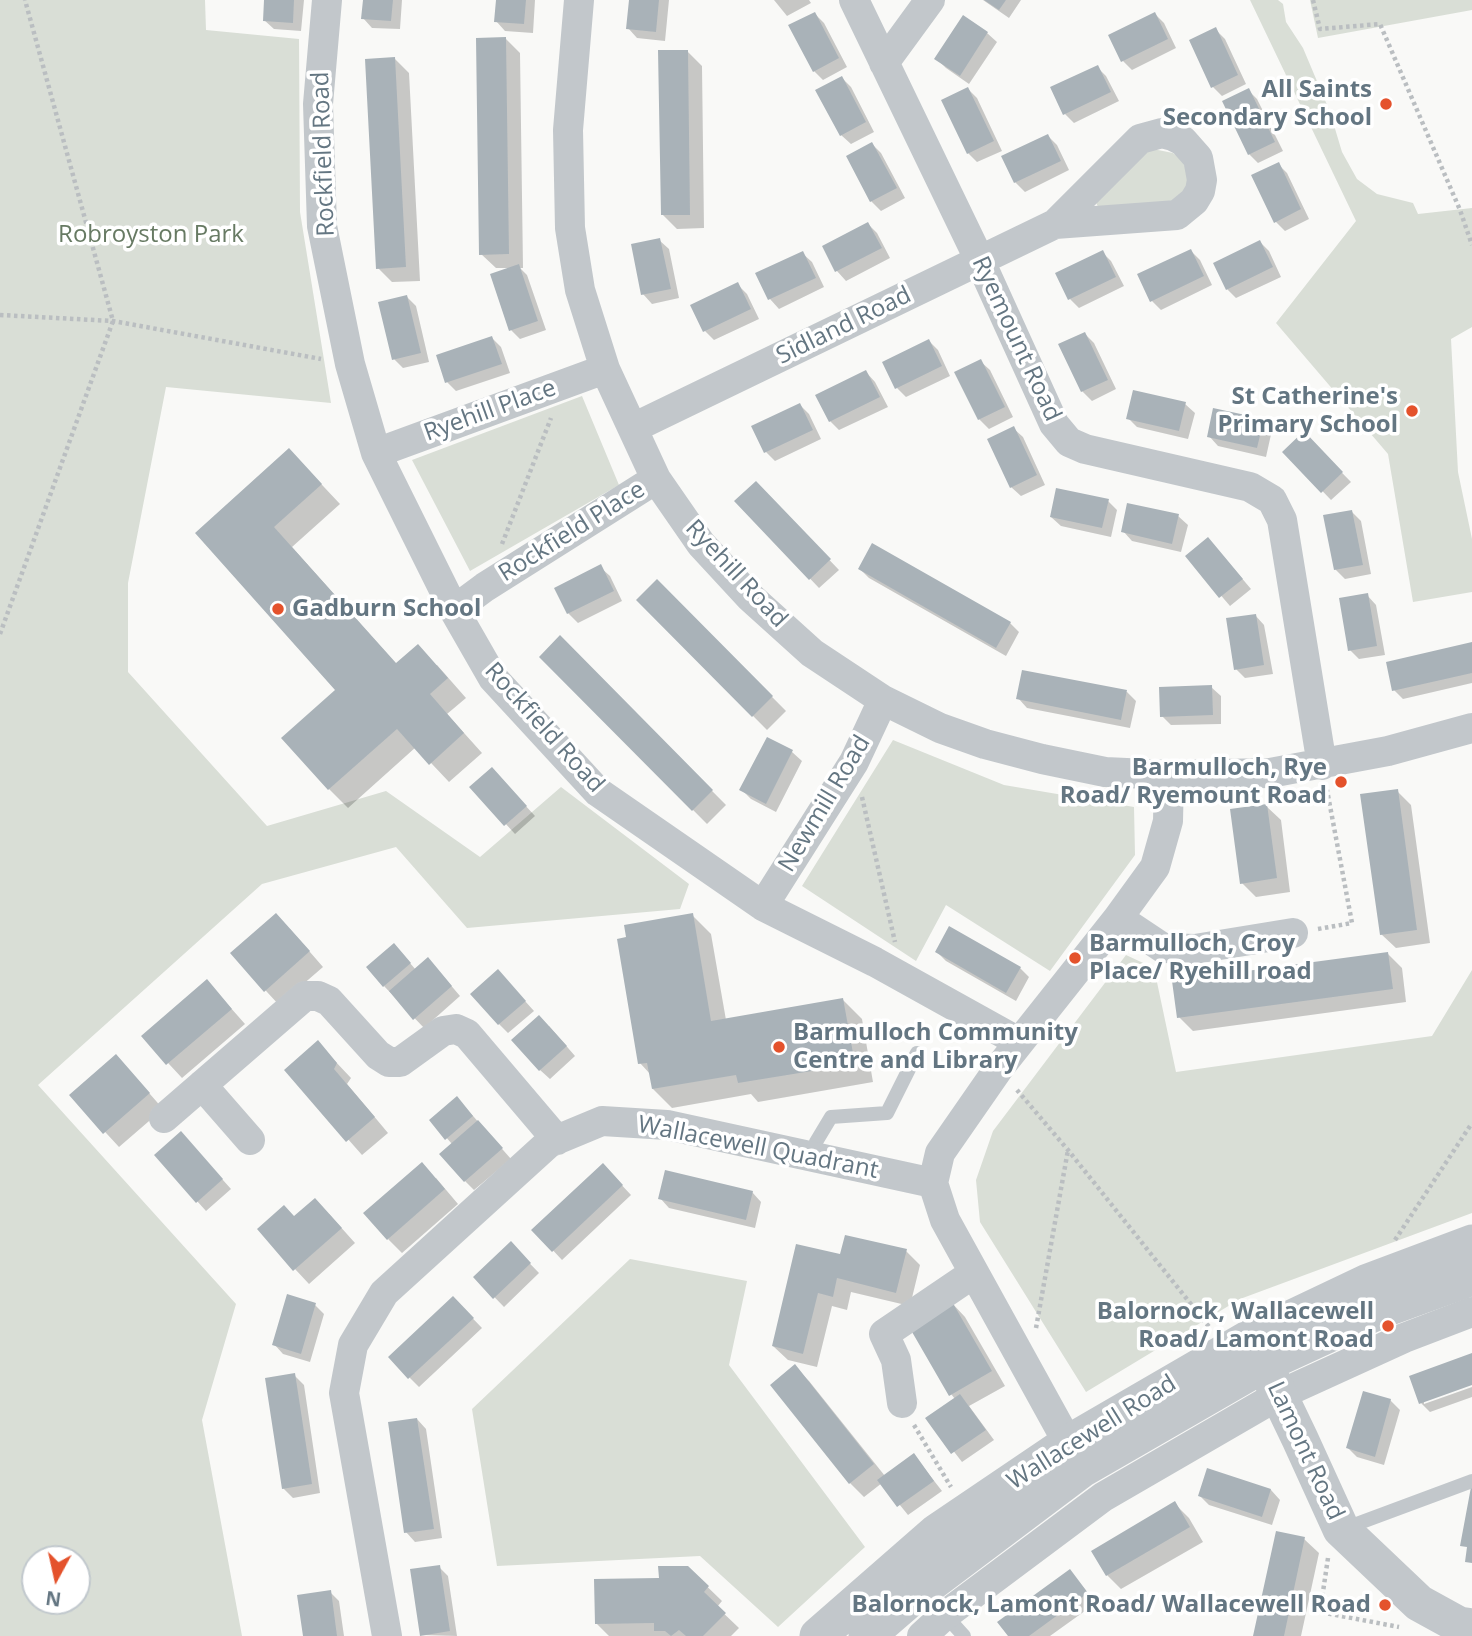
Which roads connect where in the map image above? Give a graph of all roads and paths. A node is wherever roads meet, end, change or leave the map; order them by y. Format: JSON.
{"nodes":[{"id":1,"x":25,"y":0,"type":"edge"},
{"id":2,"x":327,"y":0,"type":"edge"},
{"id":3,"x":579,"y":0,"type":"edge"},
{"id":4,"x":854,"y":0,"type":"edge"},
{"id":5,"x":930,"y":0,"type":"edge"},
{"id":6,"x":1313,"y":0,"type":"edge"},
{"id":7,"x":884,"y":63,"type":"junction"},
{"id":8,"x":1055,"y":224,"type":"junction"},
{"id":9,"x":1472,"y":245,"type":"edge"},
{"id":10,"x":980,"y":261,"type":"junction"},
{"id":11,"x":0,"y":315,"type":"edge"},
{"id":12,"x":113,"y":321,"type":"junction"},
{"id":13,"x":350,"y":364,"type":"junction"},
{"id":14,"x":605,"y":369,"type":"junction"},
{"id":15,"x":563,"y":384,"type":"junction"},
{"id":16,"x":633,"y":428,"type":"junction"},
{"id":17,"x":376,"y":453,"type":"junction"},
{"id":18,"x":656,"y":479,"type":"junction"},
{"id":19,"x":485,"y":587,"type":"junction"},
{"id":20,"x":454,"y":610,"type":"junction"},
{"id":21,"x":0,"y":634,"type":"edge"},
{"id":22,"x":883,"y":700,"type":"junction"},
{"id":23,"x":1472,"y":728,"type":"edge"},
{"id":24,"x":854,"y":762,"type":"junction"},
{"id":25,"x":1322,"y":765,"type":"junction"},
{"id":26,"x":1169,"y":775,"type":"junction"},
{"id":27,"x":763,"y":906,"type":"junction"},
{"id":28,"x":1118,"y":918,"type":"junction"},
{"id":29,"x":1293,"y":933,"type":"joint"},
{"id":30,"x":903,"y":978,"type":"junction"},
{"id":31,"x":1019,"y":1042,"type":"junction"},
{"id":32,"x":917,"y":1052,"type":"dead end"},
{"id":33,"x":999,"y":1068,"type":"junction"},
{"id":34,"x":202,"y":1085,"type":"junction"},
{"id":35,"x":164,"y":1118,"type":"dead end"},
{"id":36,"x":1472,"y":1122,"type":"edge"},
{"id":37,"x":250,"y":1140,"type":"dead end"},
{"id":38,"x":557,"y":1140,"type":"junction"},
{"id":39,"x":1068,"y":1150,"type":"junction"},
{"id":40,"x":811,"y":1156,"type":"junction"},
{"id":41,"x":933,"y":1183,"type":"junction"},
{"id":42,"x":1472,"y":1243,"type":"edge"},
{"id":43,"x":974,"y":1273,"type":"junction"},
{"id":44,"x":1472,"y":1277,"type":"edge"},
{"id":45,"x":1368,"y":1282,"type":"junction"},
{"id":46,"x":1472,"y":1312,"type":"edge"},
{"id":47,"x":1255,"y":1362,"type":"junction"},
{"id":48,"x":1029,"y":1370,"type":"junction"},
{"id":49,"x":902,"y":1403,"type":"dead end"},
{"id":50,"x":1074,"y":1456,"type":"junction"},
{"id":51,"x":1472,"y":1481,"type":"edge"},
{"id":52,"x":1341,"y":1529,"type":"junction"},
{"id":53,"x":955,"y":1625,"type":"edge"},
{"id":54,"x":1472,"y":1628,"type":"edge"},
{"id":55,"x":1408,"y":1629,"type":"dead end"},
{"id":56,"x":387,"y":1636,"type":"edge"},
{"id":57,"x":818,"y":1636,"type":"edge"},
{"id":58,"x":867,"y":1636,"type":"edge"},
{"id":59,"x":922,"y":1636,"type":"edge"}],
"edges":[{"from":1,"to":12,"type":"path"},
{"from":2,"to":13,"type":"street","name":"Rockfield Road"},
{"from":3,"to":14,"type":"street","name":"Ryehill Road"},
{"from":4,"to":7,"type":"street","name":"Ryemount Road"},
{"from":5,"to":7,"type":"street"},
{"from":6,"to":9,"type":"path"},
{"from":7,"to":10,"type":"street","name":"Ryemount Road"},
{"from":8,"to":8,"type":"street","name":"Sidland Road"},
{"from":8,"to":10,"type":"street","name":"Sidland Road"},
{"from":10,"to":16,"type":"street","name":"Sidland Road"},
{"from":10,"to":25,"type":"street","name":"Ryemount Road"},
{"from":11,"to":12,"type":"path"},
{"from":12,"to":13,"type":"path"},
{"from":12,"to":21,"type":"path"},
{"from":13,"to":17,"type":"street","name":"Rockfield Road"},
{"from":14,"to":15,"type":"street","name":"Ryehill Place"},
{"from":14,"to":16,"type":"street","name":"Ryehill Road"},
{"from":15,"to":17,"type":"street","name":"Ryehill Place"},
{"from":15,"to":19,"type":"path"},
{"from":16,"to":18,"type":"street","name":"Ryehill Road"},
{"from":17,"to":20,"type":"street","name":"Rockfield Road"},
{"from":18,"to":19,"type":"street","name":"Rockfield Place"},
{"from":18,"to":22,"type":"street","name":"Ryehill Road"},
{"from":19,"to":20,"type":"street","name":"Rockfield Place"},
{"from":20,"to":27,"type":"street","name":"Rockfield Road"},
{"from":22,"to":24,"type":"street","name":"Newmill Road"},
{"from":22,"to":26,"type":"street","name":"Ryehill Road"},
{"from":23,"to":25,"type":"street","name":"Ryehill Road"},
{"from":24,"to":27,"type":"street","name":"Newmill Road"},
{"from":24,"to":30,"type":"path"},
{"from":25,"to":26,"type":"street","name":"Ryehill Road"},
{"from":25,"to":29,"type":"path"},
{"from":26,"to":28,"type":"street"},
{"from":27,"to":30,"type":"street","name":"Rockfield Road"},
{"from":28,"to":29,"type":"street"},
{"from":28,"to":31,"type":"street"},
{"from":30,"to":31,"type":"street","name":"Rockfield Road"},
{"from":31,"to":33,"type":"street"},
{"from":32,"to":40,"type":"lane"},
{"from":33,"to":39,"type":"path"},
{"from":33,"to":41,"type":"street"},
{"from":34,"to":35,"type":"street"},
{"from":34,"to":37,"type":"street"},
{"from":34,"to":38,"type":"street"},
{"from":36,"to":45,"type":"path"},
{"from":38,"to":40,"type":"street","name":"Wallacewell Quadrant"},
{"from":38,"to":56,"type":"street","name":"Wallacewell Quadrant"},
{"from":39,"to":47,"type":"path"},
{"from":39,"to":48,"type":"path"},
{"from":40,"to":41,"type":"street","name":"Wallacewell Quadrant"},
{"from":41,"to":43,"type":"street"},
{"from":42,"to":45,"type":"street","name":"Wallacewell Road"},
{"from":43,"to":48,"type":"street"},
{"from":43,"to":49,"type":"street"},
{"from":44,"to":47,"type":"street","name":"Wallacewell Road"},
{"from":45,"to":47,"type":"street","name":"Wallacewell Road"},
{"from":46,"to":47,"type":"street","name":"Wallacewell Road"},
{"from":47,"to":50,"type":"street","name":"Wallacewell Road"},
{"from":47,"to":52,"type":"street","name":"Lamont Road"},
{"from":47,"to":53,"type":"street","name":"Wallacewell Road"},
{"from":48,"to":50,"type":"street"},
{"from":50,"to":57,"type":"street","name":"Wallacewell Road"},
{"from":50,"to":58,"type":"street","name":"Wallacewell Road"},
{"from":51,"to":52,"type":"lane"},
{"from":52,"to":54,"type":"street","name":"Lamont Road"},
{"from":52,"to":55,"type":"path"},
{"from":53,"to":59,"type":"street","name":"Wallacewell Road"}]}
